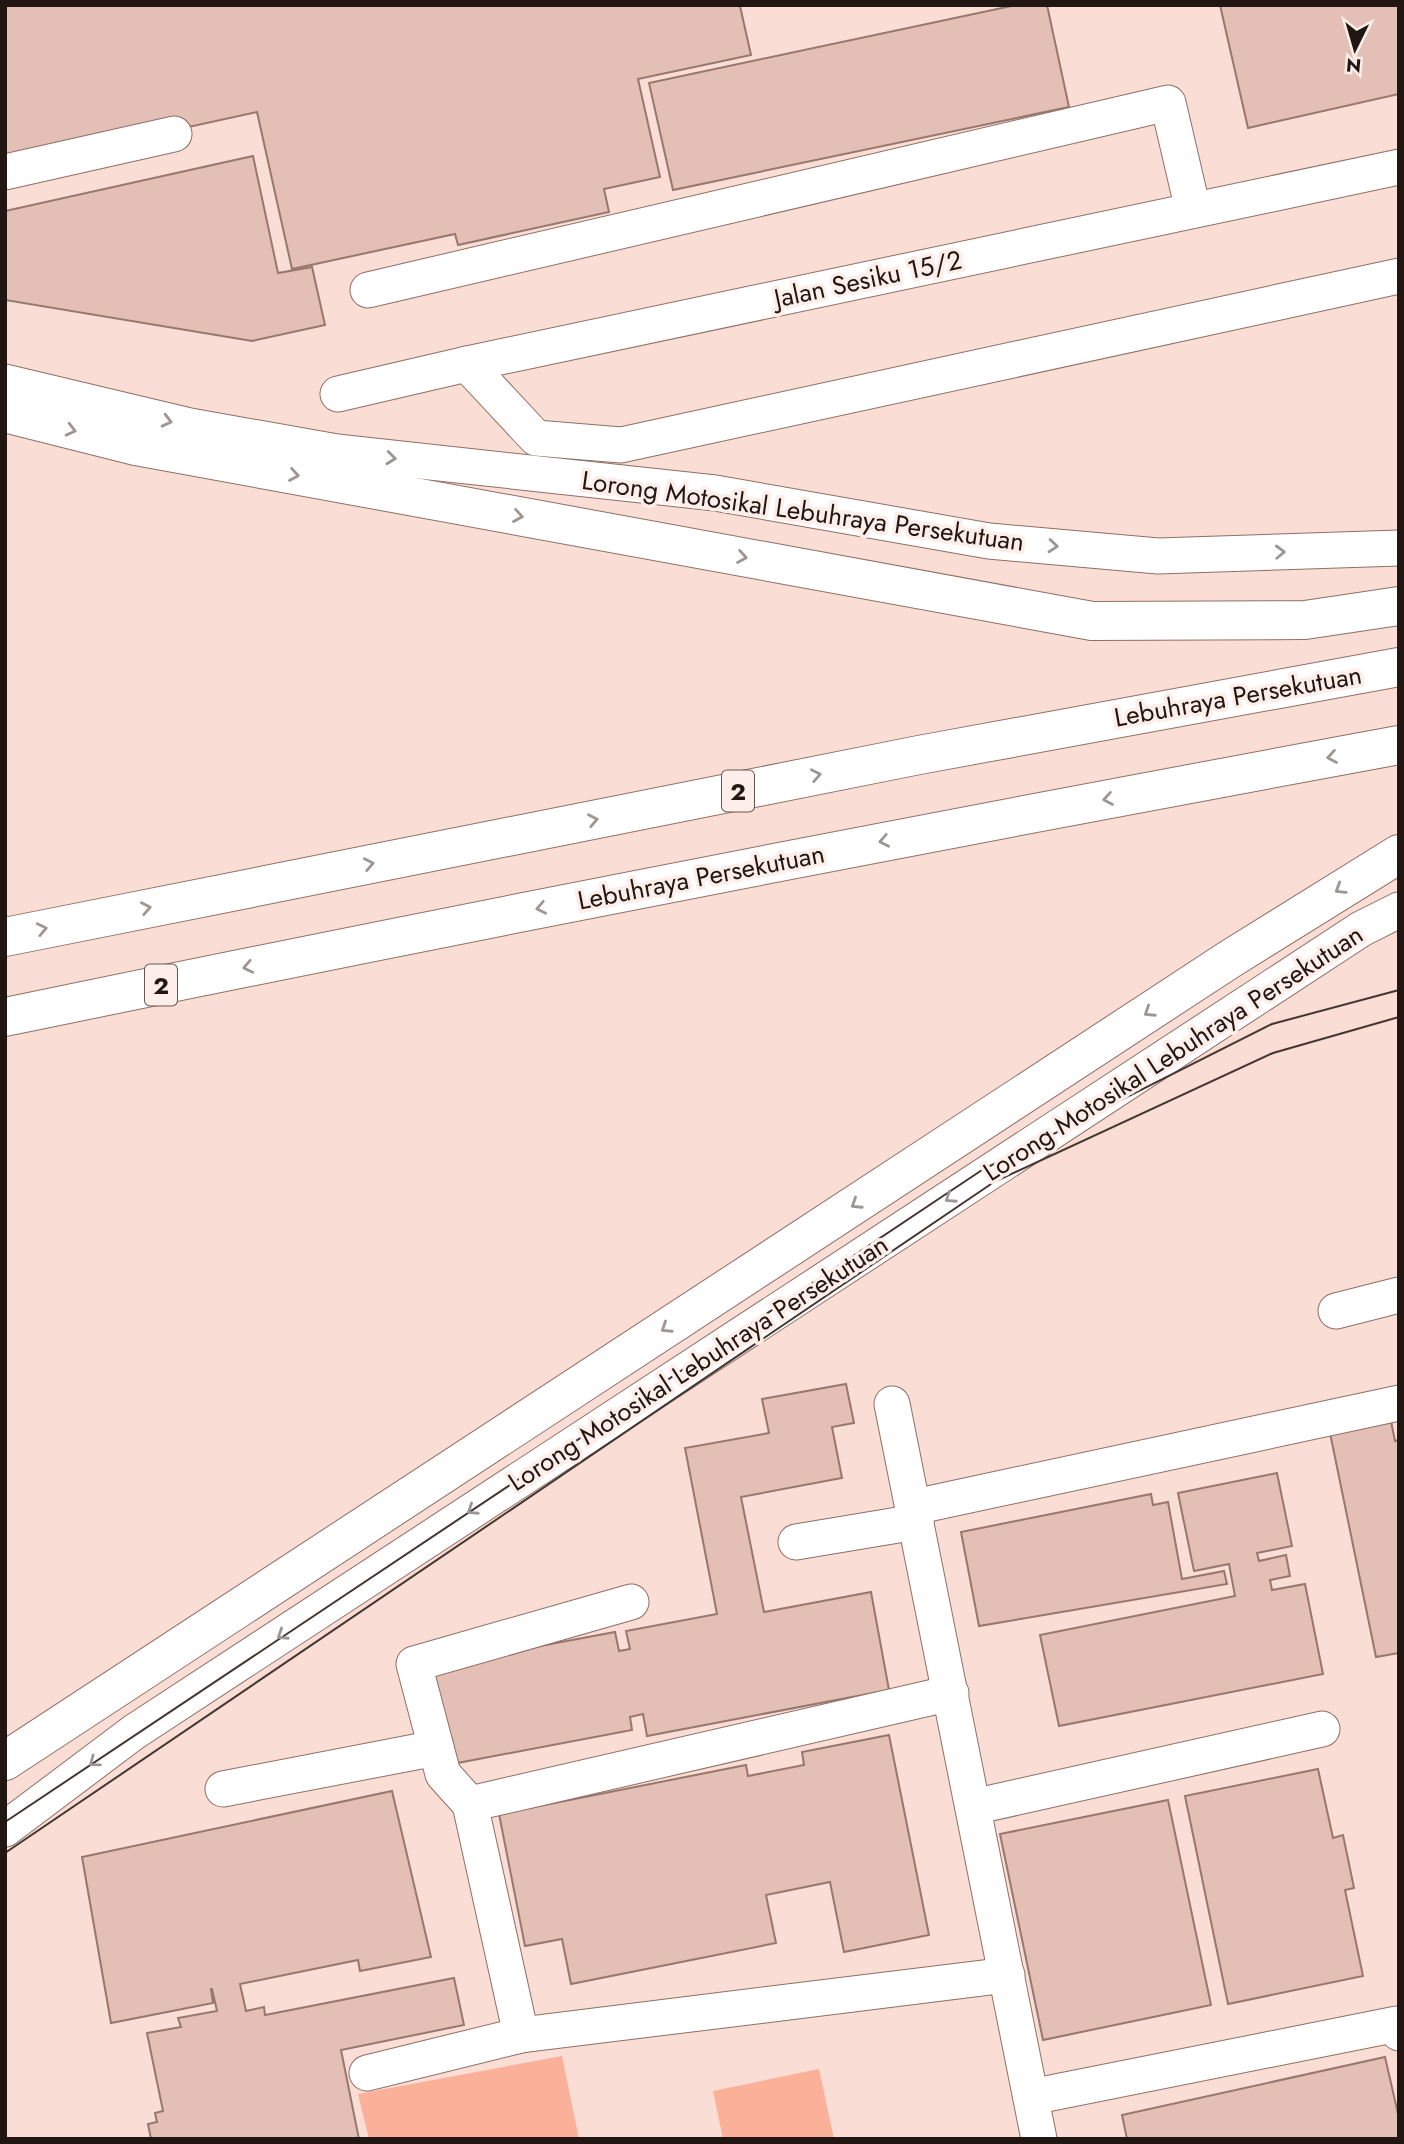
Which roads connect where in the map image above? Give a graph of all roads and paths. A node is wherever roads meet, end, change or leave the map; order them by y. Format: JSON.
{"nodes":[{"id":1,"x":174,"y":134,"type":"dead end"},
{"id":2,"x":1399,"y":167,"type":"edge"},
{"id":3,"x":5,"y":172,"type":"edge"},
{"id":4,"x":1193,"y":210,"type":"junction"},
{"id":5,"x":1399,"y":276,"type":"edge"},
{"id":6,"x":368,"y":290,"type":"dead end"},
{"id":7,"x":467,"y":364,"type":"junction"},
{"id":8,"x":5,"y":382,"type":"edge"},
{"id":9,"x":338,"y":394,"type":"dead end"},
{"id":10,"x":5,"y":413,"type":"edge"},
{"id":11,"x":1399,"y":548,"type":"edge"},
{"id":12,"x":1399,"y":606,"type":"edge"},
{"id":13,"x":1399,"y":667,"type":"edge"},
{"id":14,"x":1399,"y":745,"type":"edge"},
{"id":15,"x":1399,"y":853,"type":"edge"},
{"id":16,"x":1399,"y":909,"type":"edge"},
{"id":17,"x":5,"y":937,"type":"edge"},
{"id":18,"x":5,"y":1017,"type":"edge"},
{"id":19,"x":1399,"y":1295,"type":"edge"},
{"id":20,"x":1336,"y":1311,"type":"dead end"},
{"id":21,"x":1399,"y":1403,"type":"edge"},
{"id":22,"x":892,"y":1404,"type":"dead end"},
{"id":23,"x":915,"y":1514,"type":"junction"},
{"id":24,"x":796,"y":1542,"type":"dead end"},
{"id":25,"x":632,"y":1602,"type":"dead end"},
{"id":26,"x":951,"y":1693,"type":"junction"},
{"id":27,"x":1322,"y":1729,"type":"dead end"},
{"id":28,"x":436,"y":1748,"type":"junction"},
{"id":29,"x":5,"y":1761,"type":"edge"},
{"id":30,"x":223,"y":1789,"type":"dead end"},
{"id":31,"x":470,"y":1804,"type":"junction"},
{"id":32,"x":973,"y":1807,"type":"junction"},
{"id":33,"x":5,"y":1829,"type":"edge"},
{"id":34,"x":1007,"y":1975,"type":"junction"},
{"id":35,"x":1399,"y":2033,"type":"edge"},
{"id":36,"x":521,"y":2035,"type":"junction"},
{"id":37,"x":367,"y":2073,"type":"dead end"},
{"id":38,"x":1031,"y":2096,"type":"junction"},
{"id":39,"x":1039,"y":2139,"type":"edge"}],
"edges":[{"from":1,"to":3,"type":"street"},
{"from":2,"to":4,"type":"street","name":"Jalan Sesiku 15/2"},
{"from":4,"to":6,"type":"street"},
{"from":4,"to":7,"type":"street","name":"Jalan Sesiku 15/2"},
{"from":5,"to":7,"type":"street"},
{"from":7,"to":9,"type":"street","name":"Jalan Sesiku 15/2"},
{"from":8,"to":11,"type":"street","name":"Lorong Motosikal Lebuhraya Persekutuan","one_way":true},
{"from":10,"to":12,"type":"highway","one_way":true},
{"from":17,"to":13,"type":"highway","name":"Lebuhraya Persekutuan","number":"2","one_way":true},
{"from":14,"to":18,"type":"highway","name":"Lebuhraya Persekutuan","number":"2","one_way":true},
{"from":15,"to":29,"type":"highway","one_way":true},
{"from":16,"to":33,"type":"street","name":"Lorong Motosikal Lebuhraya Persekutuan","one_way":true},
{"from":19,"to":20,"type":"street"},
{"from":21,"to":23,"type":"street"},
{"from":22,"to":23,"type":"street"},
{"from":23,"to":24,"type":"street"},
{"from":23,"to":26,"type":"street"},
{"from":25,"to":28,"type":"street"},
{"from":26,"to":31,"type":"street"},
{"from":26,"to":32,"type":"street"},
{"from":27,"to":32,"type":"street"},
{"from":28,"to":30,"type":"street"},
{"from":28,"to":31,"type":"street"},
{"from":31,"to":36,"type":"street"},
{"from":32,"to":34,"type":"street"},
{"from":34,"to":36,"type":"street"},
{"from":34,"to":38,"type":"street"},
{"from":35,"to":38,"type":"street"},
{"from":36,"to":37,"type":"street"},
{"from":38,"to":39,"type":"street"}]}
